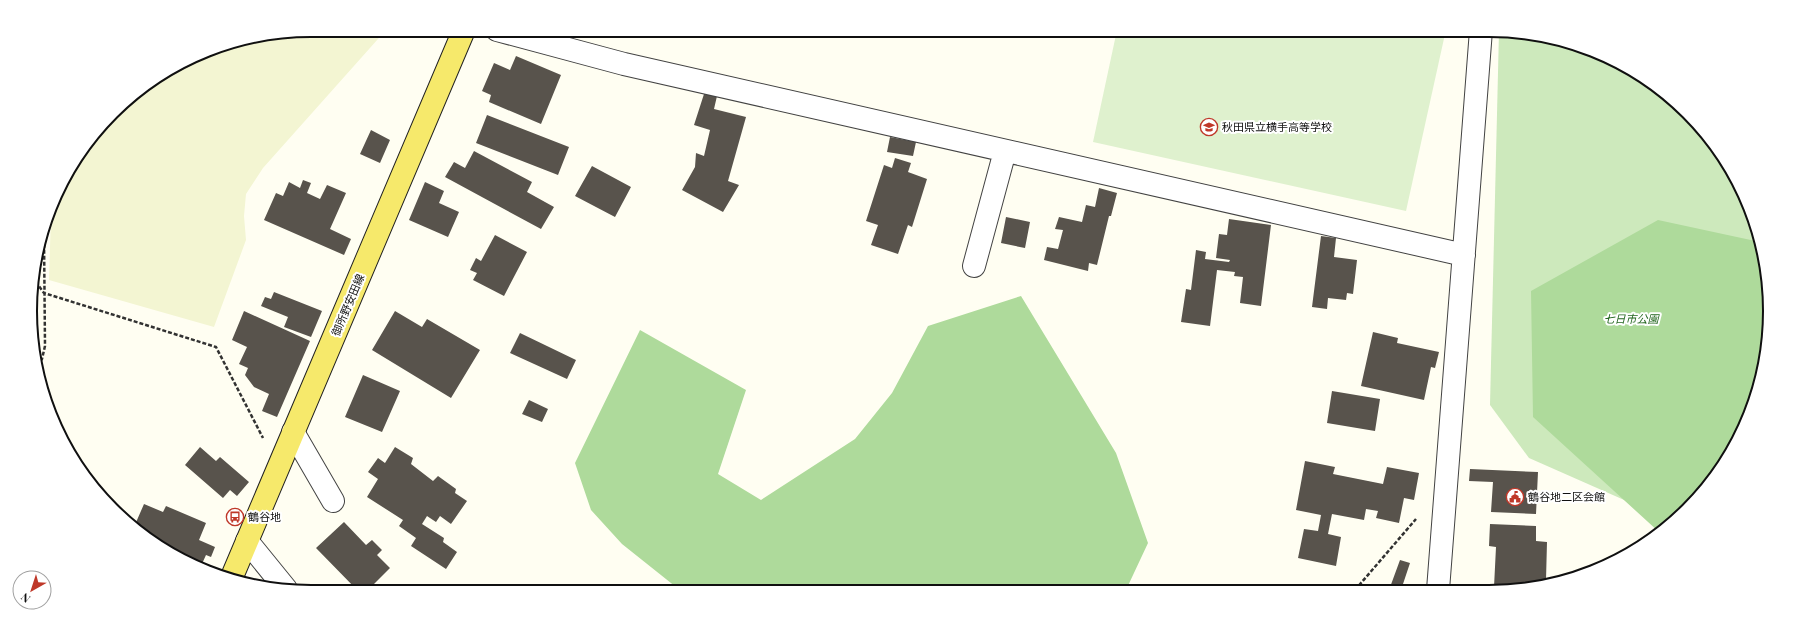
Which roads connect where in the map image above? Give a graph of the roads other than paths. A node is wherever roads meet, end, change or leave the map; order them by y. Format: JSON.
{"nodes":[{"id":1,"x":461,"y":37,"type":"edge"},
{"id":2,"x":523,"y":37,"type":"edge"},
{"id":3,"x":1480,"y":37,"type":"edge"},
{"id":4,"x":1005,"y":151,"type":"junction"},
{"id":5,"x":1464,"y":255,"type":"junction"},
{"id":6,"x":974,"y":266,"type":"dead end"},
{"id":7,"x":294,"y":432,"type":"junction"},
{"id":8,"x":332,"y":501,"type":"dead end"},
{"id":9,"x":247,"y":541,"type":"junction"},
{"id":10,"x":233,"y":574,"type":"edge"},
{"id":11,"x":281,"y":583,"type":"edge"},
{"id":12,"x":1438,"y":585,"type":"edge"}],
"edges":[{"from":1,"to":7,"type":"main road","name":"御所野安田線"},
{"from":2,"to":4,"type":"street"},
{"from":3,"to":5,"type":"street"},
{"from":4,"to":5,"type":"street"},
{"from":4,"to":6,"type":"street"},
{"from":5,"to":12,"type":"street"},
{"from":7,"to":8,"type":"street"},
{"from":7,"to":9,"type":"main road","name":"御所野安田線"},
{"from":9,"to":10,"type":"main road","name":"御所野安田線"},
{"from":9,"to":11,"type":"street"}]}
